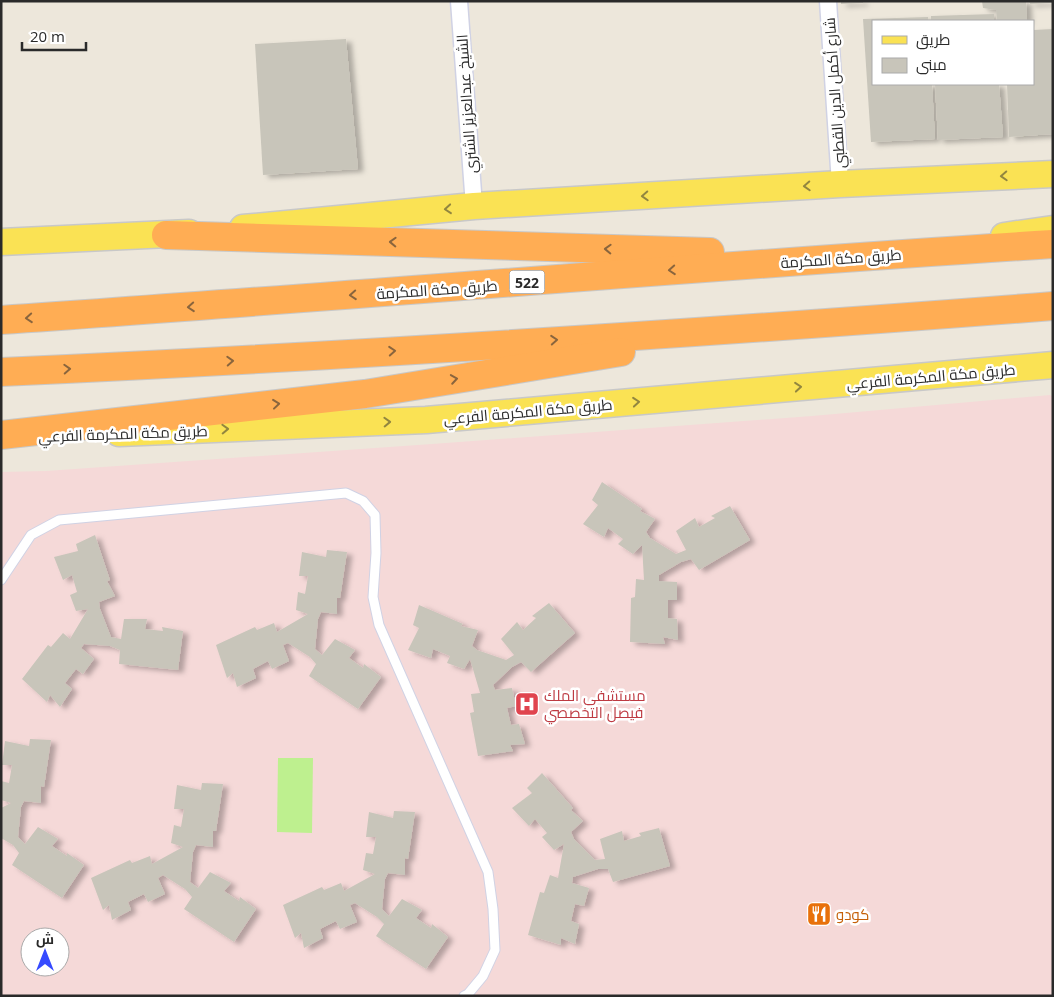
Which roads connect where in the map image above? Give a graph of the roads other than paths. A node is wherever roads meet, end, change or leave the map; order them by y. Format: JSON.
{"nodes":[{"id":1,"x":459,"y":1,"type":"edge"},
{"id":2,"x":828,"y":1,"type":"edge"},
{"id":3,"x":1053,"y":174,"type":"edge"},
{"id":4,"x":840,"y":184,"type":"junction"},
{"id":5,"x":474,"y":206,"type":"junction"},
{"id":6,"x":1053,"y":229,"type":"edge"},
{"id":7,"x":166,"y":235,"type":"junction"},
{"id":8,"x":1,"y":242,"type":"edge"},
{"id":9,"x":1053,"y":244,"type":"edge"},
{"id":10,"x":849,"y":257,"type":"junction"},
{"id":11,"x":1053,"y":307,"type":"edge"},
{"id":12,"x":1,"y":320,"type":"edge"},
{"id":13,"x":781,"y":326,"type":"junction"},
{"id":14,"x":1053,"y":365,"type":"edge"},
{"id":15,"x":1,"y":372,"type":"edge"},
{"id":16,"x":1,"y":437,"type":"edge"},
{"id":17,"x":1,"y":580,"type":"edge"},
{"id":18,"x":464,"y":996,"type":"edge"}],
"edges":[{"from":1,"to":5,"type":"street","name":"الشيخ عبدالعزيز الشتري"},
{"from":2,"to":4,"type":"street","name":"شارع أكمل الدين القطبي"},
{"from":3,"to":4,"type":"main road","one_way":true},
{"from":4,"to":5,"type":"main road","one_way":true},
{"from":5,"to":7,"type":"main road","one_way":true},
{"from":6,"to":10,"type":"main road"},
{"from":7,"to":8,"type":"main road"},
{"from":10,"to":7,"type":"highway","one_way":true},
{"from":9,"to":10,"type":"highway","name":"طريق مكة المكرمة","number":"522"},
{"from":10,"to":12,"type":"highway","name":"طريق مكة المكرمة","number":"522","one_way":true},
{"from":11,"to":13,"type":"highway"},
{"from":15,"to":13,"type":"highway","one_way":true},
{"from":16,"to":13,"type":"highway","one_way":true},
{"from":16,"to":14,"type":"main road","name":"طريق مكة المكرمة الفرعي","one_way":true},
{"from":17,"to":18,"type":"lane"}]}
